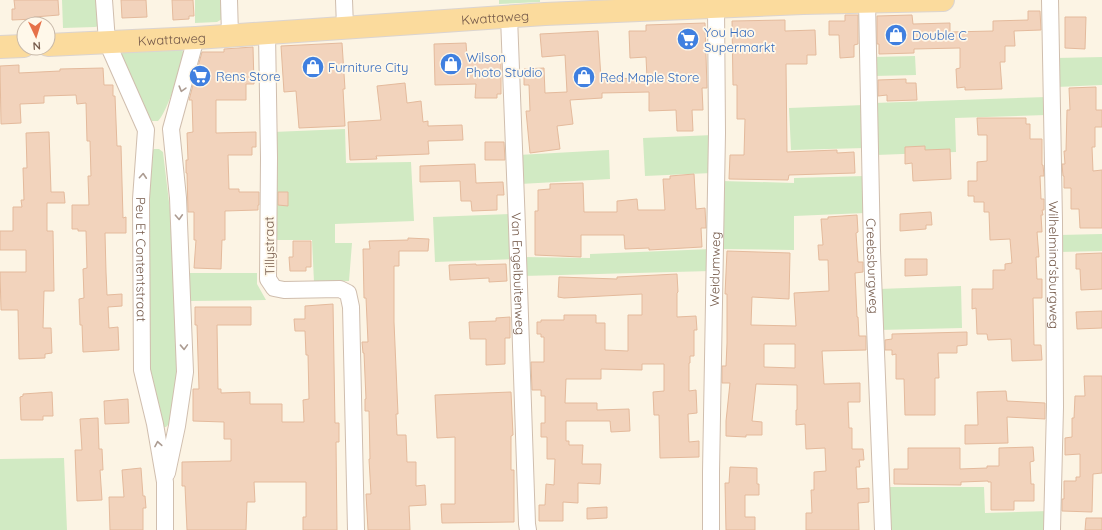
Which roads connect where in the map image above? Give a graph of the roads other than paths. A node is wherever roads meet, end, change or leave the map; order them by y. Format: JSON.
{"nodes":[{"id":1,"x":104,"y":0,"type":"edge"},
{"id":2,"x":229,"y":0,"type":"edge"},
{"id":3,"x":344,"y":0,"type":"edge"},
{"id":4,"x":944,"y":0,"type":"edge"},
{"id":5,"x":1050,"y":0,"type":"edge"},
{"id":6,"x":803,"y":2,"type":"edge"},
{"id":7,"x":867,"y":2,"type":"junction"},
{"id":8,"x":676,"y":4,"type":"edge"},
{"id":9,"x":545,"y":7,"type":"edge"},
{"id":10,"x":716,"y":7,"type":"junction"},
{"id":11,"x":509,"y":17,"type":"junction"},
{"id":12,"x":345,"y":27,"type":"junction"},
{"id":13,"x":267,"y":33,"type":"junction"},
{"id":14,"x":230,"y":35,"type":"junction"},
{"id":15,"x":196,"y":38,"type":"junction"},
{"id":16,"x":107,"y":42,"type":"junction"},
{"id":17,"x":56,"y":45,"type":"edge"},
{"id":18,"x":16,"y":46,"type":"edge"},
{"id":19,"x":0,"y":47,"type":"edge"},
{"id":20,"x":170,"y":129,"type":"junction"},
{"id":21,"x":146,"y":130,"type":"junction"},
{"id":22,"x":165,"y":482,"type":"junction"},
{"id":23,"x":164,"y":530,"type":"edge"},
{"id":24,"x":356,"y":530,"type":"edge"},
{"id":25,"x":528,"y":530,"type":"edge"},
{"id":26,"x":711,"y":530,"type":"edge"},
{"id":27,"x":883,"y":530,"type":"edge"},
{"id":28,"x":1052,"y":530,"type":"edge"}],
"edges":[{"from":1,"to":16,"type":"street","name":"Peu Et Contentstraat"},
{"from":2,"to":14,"type":"street"},
{"from":3,"to":12,"type":"street"},
{"from":4,"to":7,"type":"main road","name":"Kwattaweg"},
{"from":5,"to":28,"type":"street","name":"Wilhelmina'sburgweg"},
{"from":6,"to":7,"type":"main road","name":"Kwattaweg"},
{"from":6,"to":10,"type":"main road","name":"Kwattaweg"},
{"from":7,"to":27,"type":"street","name":"Creebsburgweg"},
{"from":8,"to":9,"type":"main road","name":"Kwattaweg"},
{"from":8,"to":10,"type":"main road","name":"Kwattaweg"},
{"from":9,"to":11,"type":"main road","name":"Kwattaweg"},
{"from":10,"to":26,"type":"street","name":"Weidumweg"},
{"from":11,"to":12,"type":"main road","name":"Kwattaweg"},
{"from":11,"to":25,"type":"street","name":"Van Engelbuitenweg"},
{"from":12,"to":13,"type":"main road","name":"Kwattaweg"},
{"from":13,"to":14,"type":"main road","name":"Kwattaweg"},
{"from":13,"to":24,"type":"street","name":"Tillystraat"},
{"from":14,"to":15,"type":"main road","name":"Kwattaweg"},
{"from":15,"to":16,"type":"main road","name":"Kwattaweg"},
{"from":15,"to":20,"type":"street","name":"Peu Et Contentstraat","one_way":true},
{"from":16,"to":17,"type":"main road","name":"Kwattaweg"},
{"from":16,"to":21,"type":"street","name":"Peu Et Contentstraat"},
{"from":18,"to":19,"type":"main road"},
{"from":20,"to":21,"type":"street"},
{"from":20,"to":22,"type":"street","name":"Peu Et Contentstraat","one_way":true},
{"from":22,"to":21,"type":"street","name":"Peu Et Contentstraat","one_way":true},
{"from":22,"to":23,"type":"street","name":"Peu Et Contentstraat"}]}
